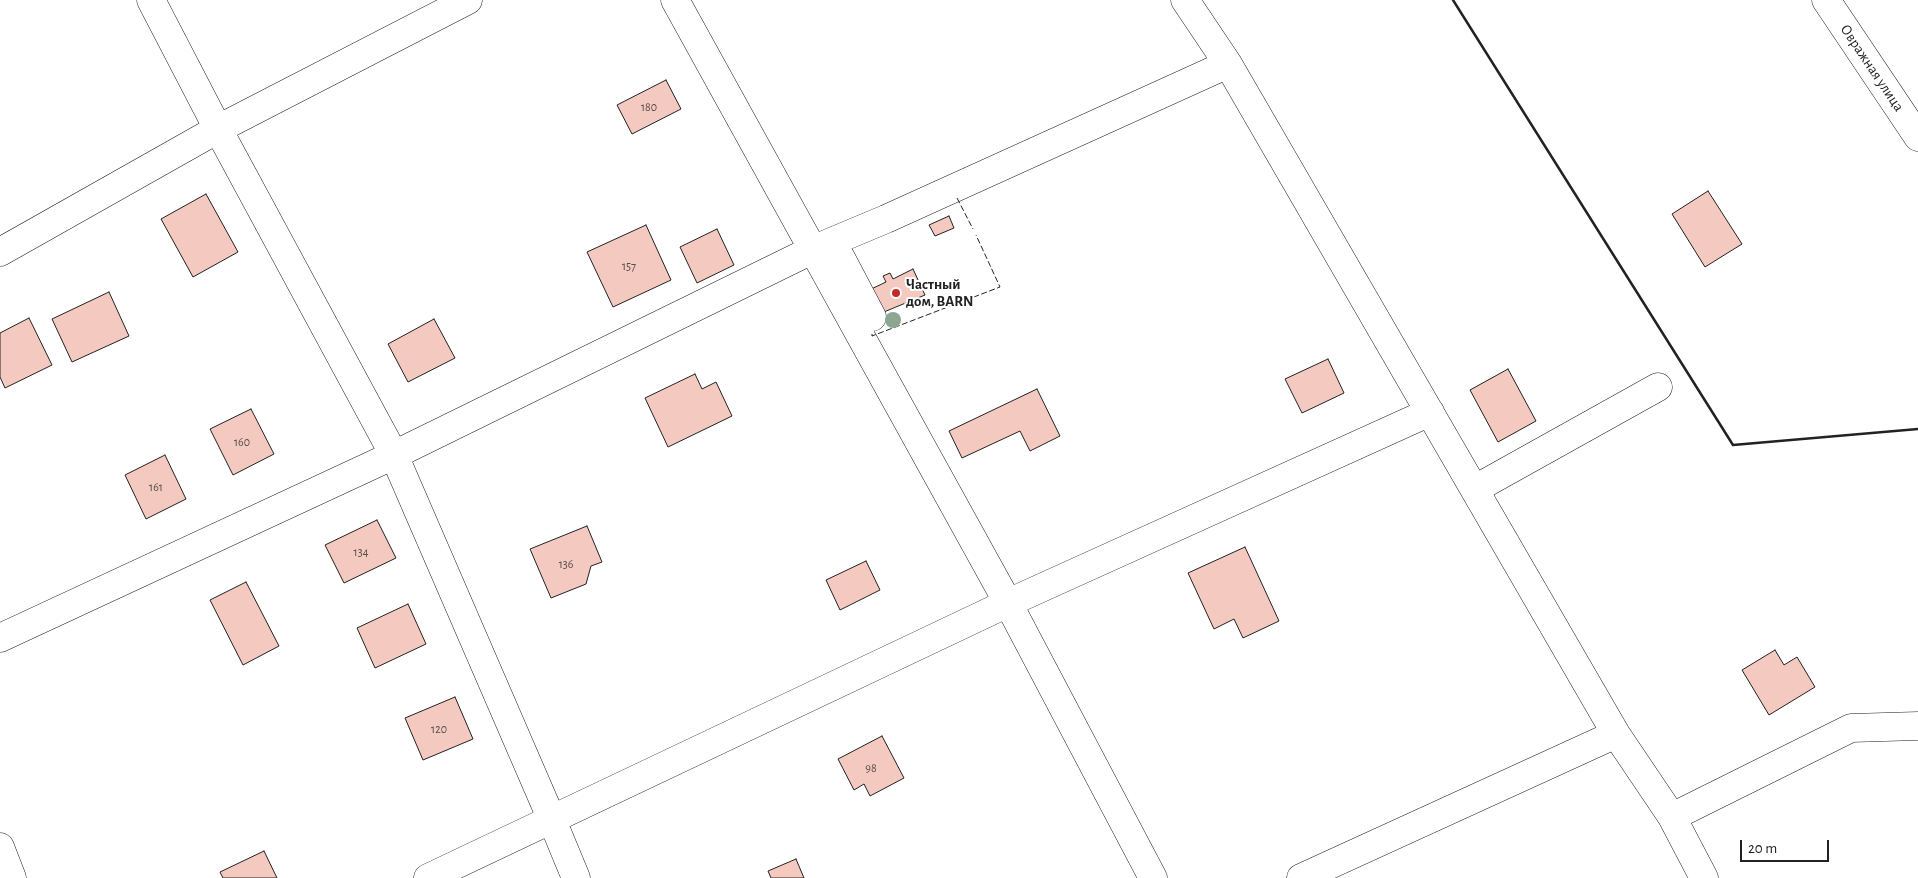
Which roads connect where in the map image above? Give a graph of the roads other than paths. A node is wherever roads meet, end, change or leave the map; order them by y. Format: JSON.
{"nodes":[{"id":1,"x":151,"y":0,"type":"edge"},
{"id":2,"x":468,"y":0,"type":"edge"},
{"id":3,"x":676,"y":0,"type":"edge"},
{"id":4,"x":1185,"y":0,"type":"edge"},
{"id":5,"x":1826,"y":0,"type":"edge"},
{"id":6,"x":1228,"y":64,"type":"junction"},
{"id":7,"x":218,"y":129,"type":"junction"},
{"id":8,"x":1918,"y":137,"type":"edge"},
{"id":9,"x":812,"y":250,"type":"junction"},
{"id":10,"x":0,"y":252,"type":"edge"},
{"id":11,"x":872,"y":317,"type":"dead end"},
{"id":12,"x":1658,"y":387,"type":"dead end"},
{"id":13,"x":1430,"y":412,"type":"junction"},
{"id":14,"x":394,"y":455,"type":"junction"},
{"id":15,"x":1475,"y":489,"type":"junction"},
{"id":16,"x":1008,"y":603,"type":"junction"},
{"id":17,"x":0,"y":638,"type":"edge"},
{"id":18,"x":1918,"y":726,"type":"edge"},
{"id":19,"x":1616,"y":734,"type":"junction"},
{"id":20,"x":1672,"y":817,"type":"junction"},
{"id":21,"x":552,"y":820,"type":"junction"},
{"id":22,"x":0,"y":847,"type":"edge"},
{"id":23,"x":12,"y":878,"type":"edge"},
{"id":24,"x":428,"y":878,"type":"edge"},
{"id":25,"x":576,"y":878,"type":"edge"},
{"id":26,"x":1153,"y":878,"type":"edge"},
{"id":27,"x":1301,"y":878,"type":"edge"},
{"id":28,"x":1704,"y":878,"type":"edge"}],
"edges":[{"from":1,"to":7,"type":"street"},
{"from":2,"to":7,"type":"street"},
{"from":3,"to":9,"type":"street"},
{"from":4,"to":6,"type":"street"},
{"from":5,"to":8,"type":"street","name":"Овражная улица"},
{"from":6,"to":9,"type":"street"},
{"from":6,"to":13,"type":"street"},
{"from":7,"to":10,"type":"street"},
{"from":7,"to":14,"type":"street"},
{"from":9,"to":11,"type":"street"},
{"from":9,"to":14,"type":"street"},
{"from":9,"to":16,"type":"street"},
{"from":12,"to":15,"type":"street"},
{"from":13,"to":15,"type":"street"},
{"from":13,"to":16,"type":"street"},
{"from":14,"to":17,"type":"street"},
{"from":14,"to":21,"type":"street"},
{"from":15,"to":19,"type":"street"},
{"from":16,"to":21,"type":"street"},
{"from":16,"to":26,"type":"street"},
{"from":18,"to":20,"type":"street"},
{"from":19,"to":20,"type":"street"},
{"from":19,"to":27,"type":"street"},
{"from":20,"to":28,"type":"street"},
{"from":21,"to":24,"type":"street"},
{"from":21,"to":25,"type":"street"},
{"from":22,"to":23,"type":"street"}]}
